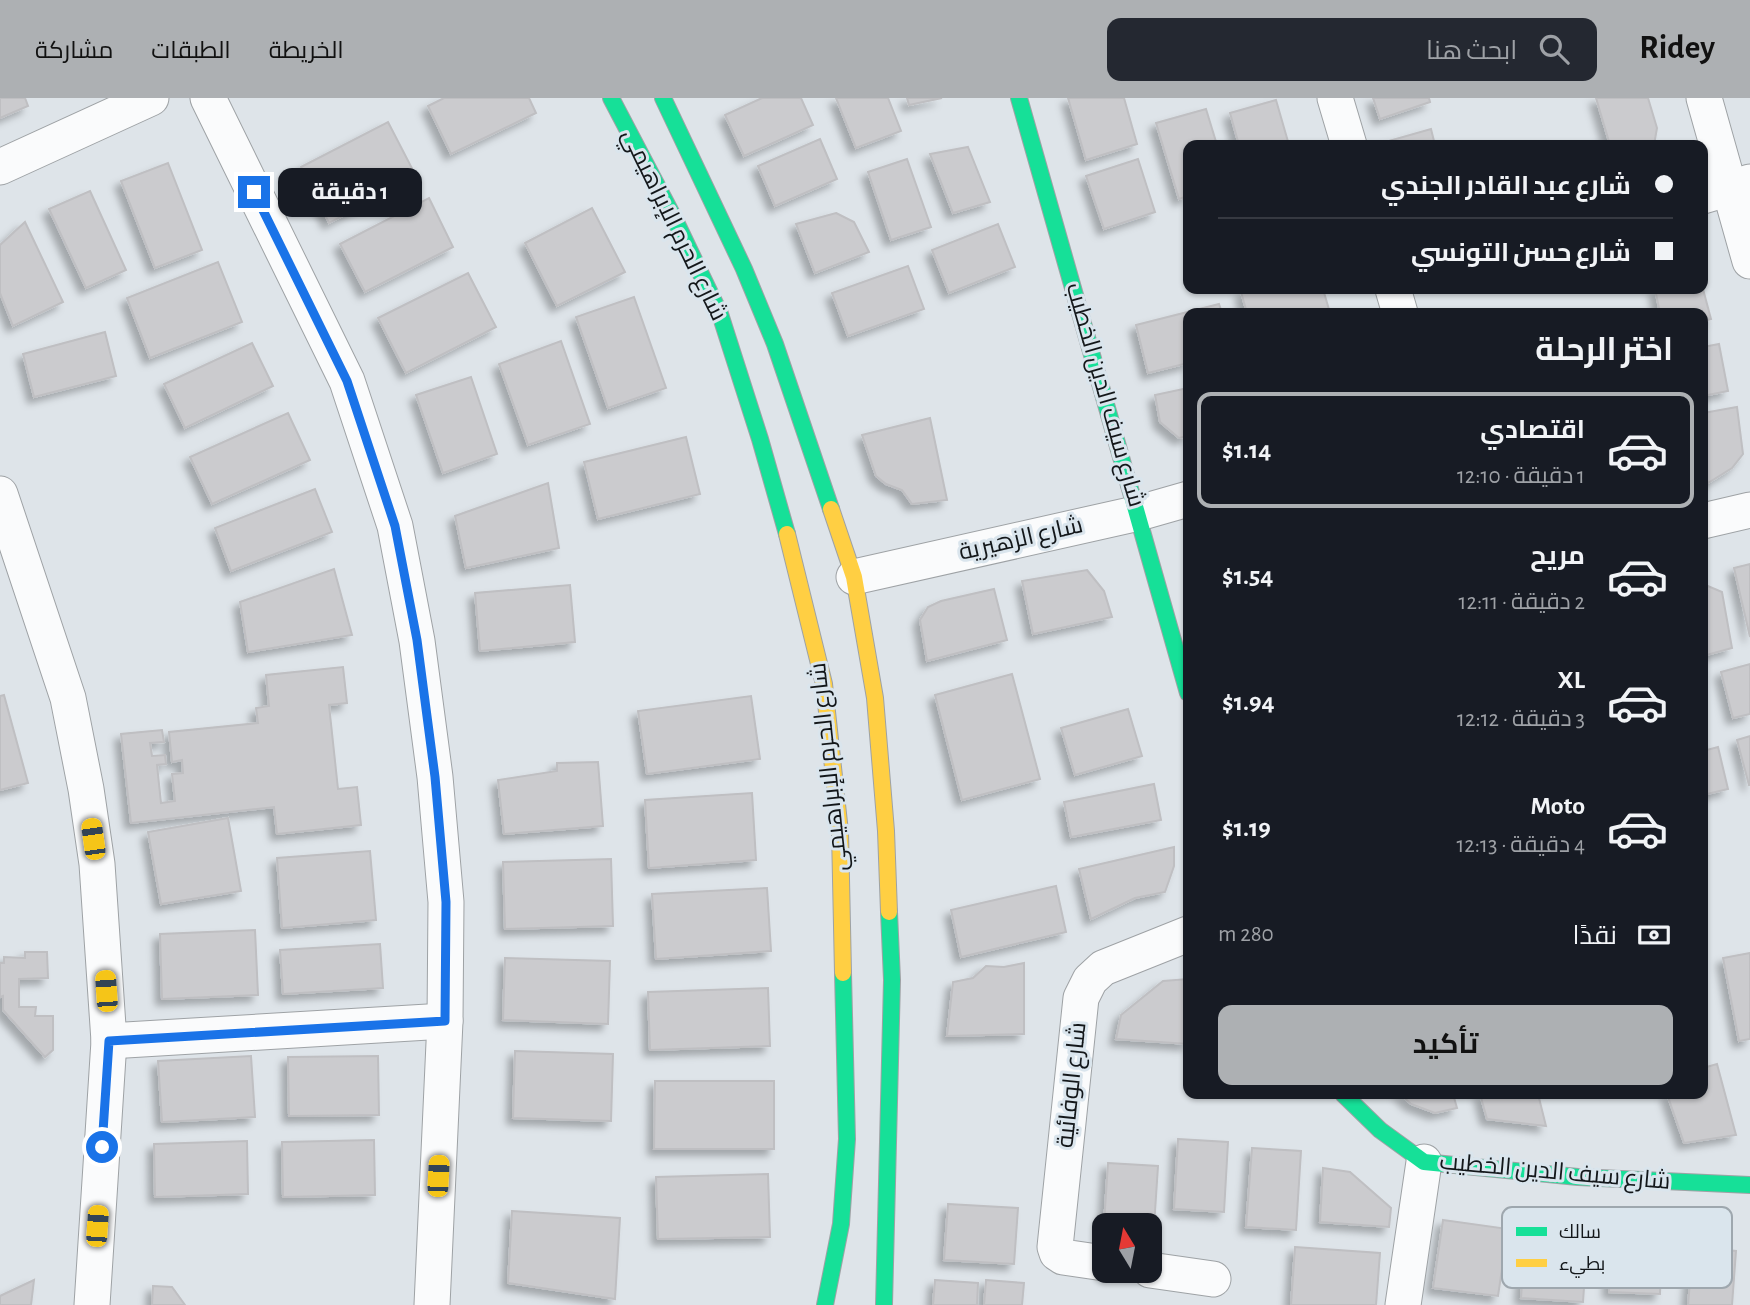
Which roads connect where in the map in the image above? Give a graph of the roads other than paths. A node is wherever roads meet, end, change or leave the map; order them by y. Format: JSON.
{"nodes":[{"id":1,"x":151,"y":98,"type":"edge"},
{"id":2,"x":208,"y":98,"type":"edge"},
{"id":3,"x":611,"y":98,"type":"edge"},
{"id":4,"x":663,"y":98,"type":"edge"},
{"id":5,"x":1019,"y":98,"type":"edge"},
{"id":6,"x":1335,"y":98,"type":"edge"},
{"id":7,"x":1704,"y":98,"type":"edge"},
{"id":8,"x":1348,"y":140,"type":"edge"},
{"id":9,"x":0,"y":167,"type":"edge"},
{"id":10,"x":1728,"y":189,"type":"edge"},
{"id":11,"x":1750,"y":261,"type":"edge"},
{"id":12,"x":0,"y":494,"type":"edge"},
{"id":13,"x":1183,"y":500,"type":"edge"},
{"id":14,"x":1750,"y":510,"type":"edge"},
{"id":15,"x":1139,"y":513,"type":"junction"},
{"id":16,"x":1708,"y":520,"type":"edge"},
{"id":17,"x":6,"y":536,"type":"edge"},
{"id":18,"x":853,"y":578,"type":"junction"},
{"id":19,"x":1183,"y":675,"type":"edge"},
{"id":20,"x":1183,"y":936,"type":"edge"},
{"id":21,"x":445,"y":1021,"type":"junction"},
{"id":22,"x":109,"y":1041,"type":"junction"},
{"id":23,"x":1348,"y":1099,"type":"edge"},
{"id":24,"x":1424,"y":1161,"type":"junction"},
{"id":25,"x":1750,"y":1185,"type":"edge"},
{"id":26,"x":1092,"y":1261,"type":"edge"},
{"id":27,"x":1162,"y":1272,"type":"edge"},
{"id":28,"x":1213,"y":1279,"type":"dead end"},
{"id":29,"x":92,"y":1305,"type":"edge"},
{"id":30,"x":432,"y":1305,"type":"edge"},
{"id":31,"x":825,"y":1305,"type":"edge"},
{"id":32,"x":884,"y":1305,"type":"edge"},
{"id":33,"x":1403,"y":1305,"type":"edge"}],
"edges":[{"from":1,"to":9,"type":"street"},
{"from":2,"to":21,"type":"street"},
{"from":3,"to":31,"type":"street","name":"شارع الحرم الإبراهيمي"},
{"from":4,"to":18,"type":"street","name":"شارع الحرم الإبراهيمي"},
{"from":5,"to":15,"type":"street","name":"شارع سيف الدين الخطيب"},
{"from":6,"to":8,"type":"street"},
{"from":7,"to":10,"type":"street"},
{"from":10,"to":11,"type":"street"},
{"from":12,"to":17,"type":"street"},
{"from":13,"to":15,"type":"street","name":"شارع الزهيرية"},
{"from":14,"to":16,"type":"street"},
{"from":15,"to":18,"type":"street","name":"شارع الزهيرية"},
{"from":15,"to":19,"type":"street","name":"شارع سيف الدين الخطيب"},
{"from":17,"to":22,"type":"street"},
{"from":18,"to":32,"type":"street","name":"شارع الحرم الإبراهيمي"},
{"from":20,"to":26,"type":"street","name":"شارع الوفائية"},
{"from":21,"to":22,"type":"street"},
{"from":21,"to":30,"type":"street"},
{"from":22,"to":29,"type":"street"},
{"from":23,"to":24,"type":"street","name":"شارع سيف الدين الخطيب"},
{"from":24,"to":25,"type":"street","name":"شارع سيف الدين الخطيب"},
{"from":24,"to":33,"type":"street"},
{"from":27,"to":28,"type":"street"}]}
